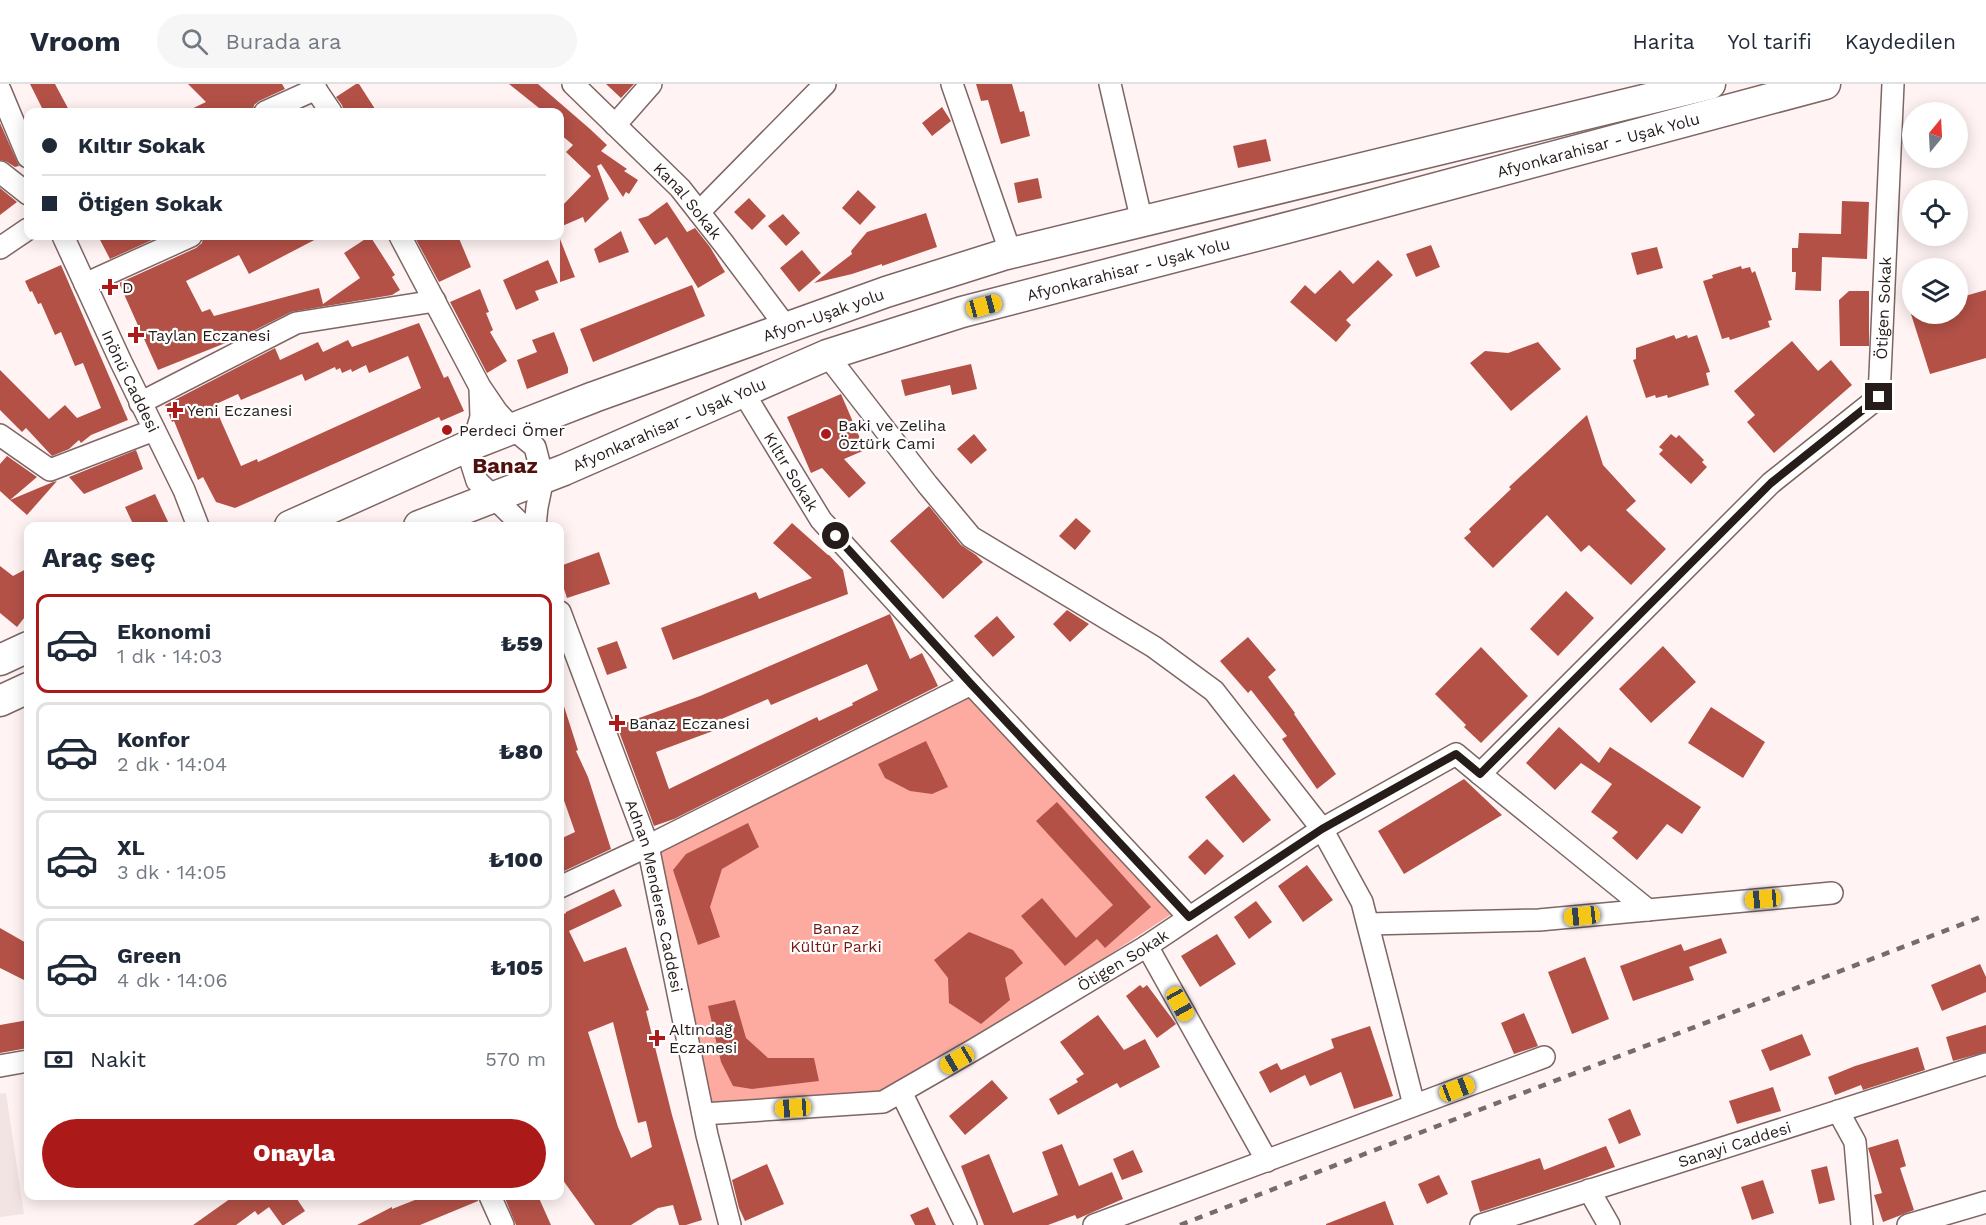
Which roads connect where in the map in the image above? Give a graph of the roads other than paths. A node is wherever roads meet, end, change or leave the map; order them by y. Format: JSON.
{"nodes":[{"id":1,"x":573,"y":84,"type":"edge"},
{"id":2,"x":651,"y":84,"type":"edge"},
{"id":3,"x":825,"y":84,"type":"edge"},
{"id":4,"x":952,"y":84,"type":"edge"},
{"id":5,"x":1110,"y":84,"type":"edge"},
{"id":6,"x":1710,"y":84,"type":"edge"},
{"id":7,"x":1825,"y":84,"type":"edge"},
{"id":8,"x":1893,"y":84,"type":"edge"},
{"id":9,"x":314,"y":86,"type":"edge"},
{"id":10,"x":0,"y":90,"type":"edge"},
{"id":11,"x":273,"y":108,"type":"edge"},
{"id":12,"x":328,"y":108,"type":"edge"},
{"id":13,"x":615,"y":125,"type":"junction"},
{"id":14,"x":24,"y":147,"type":"edge"},
{"id":15,"x":0,"y":172,"type":"edge"},
{"id":16,"x":24,"y":191,"type":"edge"},
{"id":17,"x":699,"y":212,"type":"junction"},
{"id":18,"x":1142,"y":222,"type":"junction"},
{"id":19,"x":24,"y":232,"type":"edge"},
{"id":20,"x":65,"y":240,"type":"edge"},
{"id":21,"x":182,"y":240,"type":"edge"},
{"id":22,"x":402,"y":240,"type":"edge"},
{"id":23,"x":0,"y":248,"type":"edge"},
{"id":24,"x":1011,"y":254,"type":"junction"},
{"id":25,"x":85,"y":284,"type":"junction"},
{"id":26,"x":435,"y":302,"type":"junction"},
{"id":27,"x":787,"y":328,"type":"junction"},
{"id":28,"x":827,"y":355,"type":"junction"},
{"id":29,"x":480,"y":387,"type":"junction"},
{"id":30,"x":743,"y":392,"type":"junction"},
{"id":31,"x":140,"y":403,"type":"junction"},
{"id":32,"x":512,"y":428,"type":"junction"},
{"id":33,"x":154,"y":430,"type":"junction"},
{"id":34,"x":0,"y":435,"type":"edge"},
{"id":35,"x":473,"y":444,"type":"junction"},
{"id":36,"x":543,"y":478,"type":"junction"},
{"id":37,"x":494,"y":497,"type":"junction"},
{"id":38,"x":196,"y":522,"type":"edge"},
{"id":39,"x":299,"y":522,"type":"edge"},
{"id":40,"x":429,"y":522,"type":"edge"},
{"id":41,"x":519,"y":522,"type":"edge"},
{"id":42,"x":535,"y":522,"type":"edge"},
{"id":43,"x":564,"y":623,"type":"edge"},
{"id":44,"x":971,"y":684,"type":"junction"},
{"id":45,"x":24,"y":690,"type":"edge"},
{"id":46,"x":0,"y":701,"type":"edge"},
{"id":47,"x":1480,"y":774,"type":"junction"},
{"id":48,"x":1322,"y":829,"type":"junction"},
{"id":49,"x":648,"y":846,"type":"junction"},
{"id":50,"x":564,"y":884,"type":"edge"},
{"id":51,"x":1832,"y":893,"type":"dead end"},
{"id":52,"x":1647,"y":910,"type":"junction"},
{"id":53,"x":1189,"y":917,"type":"junction"},
{"id":54,"x":1368,"y":924,"type":"junction"},
{"id":55,"x":1147,"y":946,"type":"junction"},
{"id":56,"x":1544,"y":1057,"type":"dead end"},
{"id":57,"x":24,"y":1062,"type":"edge"},
{"id":58,"x":1986,"y":1064,"type":"edge"},
{"id":59,"x":0,"y":1066,"type":"edge"},
{"id":60,"x":901,"y":1092,"type":"junction"},
{"id":61,"x":1414,"y":1105,"type":"junction"},
{"id":62,"x":1838,"y":1111,"type":"junction"},
{"id":63,"x":703,"y":1114,"type":"junction"},
{"id":64,"x":1267,"y":1161,"type":"junction"},
{"id":65,"x":1589,"y":1190,"type":"junction"},
{"id":66,"x":492,"y":1200,"type":"edge"},
{"id":67,"x":1986,"y":1202,"type":"edge"},
{"id":68,"x":503,"y":1225,"type":"edge"},
{"id":69,"x":730,"y":1225,"type":"edge"},
{"id":70,"x":966,"y":1225,"type":"edge"},
{"id":71,"x":1094,"y":1225,"type":"edge"},
{"id":72,"x":1481,"y":1225,"type":"edge"},
{"id":73,"x":1609,"y":1225,"type":"edge"},
{"id":74,"x":1862,"y":1225,"type":"edge"},
{"id":75,"x":1908,"y":1225,"type":"edge"}],
"edges":[{"from":1,"to":13,"type":"street","name":"Kanal Sokak"},
{"from":2,"to":13,"type":"street"},
{"from":3,"to":17,"type":"street"},
{"from":4,"to":24,"type":"street"},
{"from":5,"to":18,"type":"street"},
{"from":6,"to":18,"type":"highway","name":"Afyonkarahisar - Uşak Yolu"},
{"from":7,"to":28,"type":"highway","name":"Afyonkarahisar - Uşak Yolu"},
{"from":8,"to":47,"type":"street","name":"Ötigen Sokak"},
{"from":9,"to":11,"type":"street"},
{"from":9,"to":12,"type":"street"},
{"from":10,"to":14,"type":"street"},
{"from":13,"to":17,"type":"street","name":"Kanal Sokak"},
{"from":15,"to":16,"type":"street"},
{"from":17,"to":27,"type":"street","name":"Kanal Sokak"},
{"from":18,"to":24,"type":"highway","name":"Afyon-Uşak yolu"},
{"from":19,"to":23,"type":"street"},
{"from":20,"to":25,"type":"street","name":"Inönü Caddesi"},
{"from":21,"to":25,"type":"street"},
{"from":22,"to":26,"type":"street"},
{"from":24,"to":27,"type":"highway","name":"Afyon-Uşak yolu"},
{"from":25,"to":31,"type":"street","name":"Inönü Caddesi"},
{"from":26,"to":29,"type":"street"},
{"from":26,"to":31,"type":"street"},
{"from":27,"to":32,"type":"highway","name":"Afyon-Uşak yolu"},
{"from":28,"to":30,"type":"highway","name":"Afyonkarahisar - Uşak Yolu"},
{"from":28,"to":48,"type":"street"},
{"from":29,"to":32,"type":"street"},
{"from":29,"to":35,"type":"street"},
{"from":30,"to":36,"type":"highway","name":"Afyonkarahisar - Uşak Yolu"},
{"from":30,"to":44,"type":"street","name":"Kıltır Sokak"},
{"from":31,"to":33,"type":"street","name":"Inönü Caddesi"},
{"from":32,"to":35,"type":"highway"},
{"from":32,"to":36,"type":"street"},
{"from":33,"to":34,"type":"street"},
{"from":33,"to":38,"type":"street","name":"Inönü Caddesi"},
{"from":35,"to":37,"type":"street"},
{"from":35,"to":39,"type":"highway"},
{"from":36,"to":37,"type":"highway","name":"Afyonkarahisar - Uşak Yolu"},
{"from":36,"to":42,"type":"street"},
{"from":37,"to":40,"type":"highway","name":"Afyonkarahisar - Uşak Yolu"},
{"from":37,"to":41,"type":"street"},
{"from":43,"to":49,"type":"street","name":"Adnan Menderes Caddesi"},
{"from":44,"to":49,"type":"street"},
{"from":44,"to":53,"type":"street","name":"Kıltır Sokak"},
{"from":45,"to":46,"type":"highway"},
{"from":47,"to":48,"type":"street","name":"Ötigen Sokak"},
{"from":47,"to":52,"type":"street"},
{"from":48,"to":53,"type":"street","name":"Ötigen Sokak"},
{"from":48,"to":54,"type":"street"},
{"from":49,"to":50,"type":"street"},
{"from":49,"to":63,"type":"street","name":"Adnan Menderes Caddesi"},
{"from":51,"to":52,"type":"street"},
{"from":52,"to":54,"type":"street"},
{"from":53,"to":55,"type":"street","name":"Ötigen Sokak"},
{"from":54,"to":61,"type":"street"},
{"from":55,"to":60,"type":"street","name":"Ötigen Sokak"},
{"from":55,"to":64,"type":"street"},
{"from":56,"to":61,"type":"street"},
{"from":57,"to":59,"type":"street"},
{"from":58,"to":62,"type":"street","name":"Sanayi Caddesi"},
{"from":60,"to":63,"type":"street","name":"Ötigen Sokak"},
{"from":60,"to":70,"type":"street"},
{"from":61,"to":64,"type":"street"},
{"from":62,"to":65,"type":"street","name":"Sanayi Caddesi"},
{"from":62,"to":74,"type":"street"},
{"from":63,"to":69,"type":"street","name":"Adnan Menderes Caddesi"},
{"from":64,"to":71,"type":"street"},
{"from":65,"to":72,"type":"street","name":"Sanayi Caddesi"},
{"from":65,"to":73,"type":"street"},
{"from":66,"to":68,"type":"street"},
{"from":67,"to":75,"type":"street"}]}
